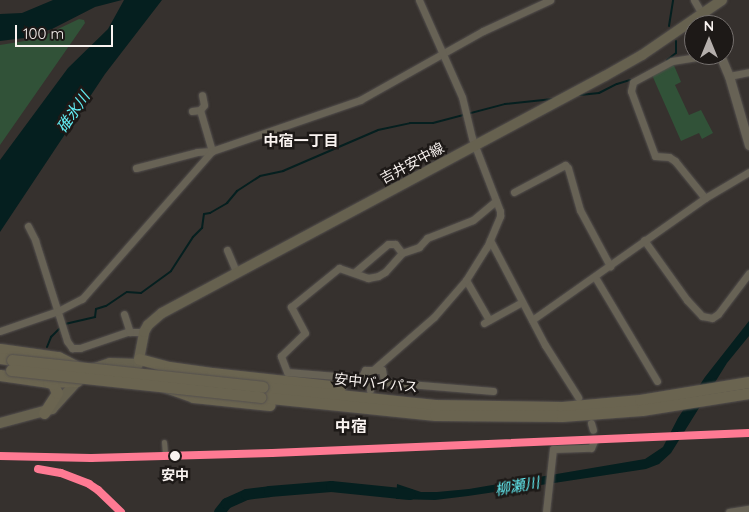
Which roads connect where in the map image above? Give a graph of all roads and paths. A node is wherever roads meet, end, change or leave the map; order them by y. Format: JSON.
{"nodes":[{"id":1,"x":419,"y":0,"type":"edge"},
{"id":2,"x":550,"y":0,"type":"edge"},
{"id":3,"x":694,"y":0,"type":"edge"},
{"id":4,"x":722,"y":0,"type":"edge"},
{"id":5,"x":702,"y":14,"type":"junction"},
{"id":6,"x":442,"y":54,"type":"junction"},
{"id":7,"x":684,"y":59,"type":"edge"},
{"id":8,"x":724,"y":65,"type":"edge"},
{"id":9,"x":749,"y":72,"type":"edge"},
{"id":10,"x":729,"y":76,"type":"junction"},
{"id":11,"x":202,"y":95,"type":"dead end"},
{"id":12,"x":200,"y":110,"type":"junction"},
{"id":13,"x":192,"y":111,"type":"dead end"},
{"id":14,"x":749,"y":145,"type":"edge"},
{"id":15,"x":475,"y":146,"type":"junction"},
{"id":16,"x":212,"y":151,"type":"junction"},
{"id":17,"x":136,"y":168,"type":"dead end"},
{"id":18,"x":749,"y":172,"type":"edge"},
{"id":19,"x":514,"y":192,"type":"dead end"},
{"id":20,"x":706,"y":198,"type":"junction"},
{"id":21,"x":496,"y":201,"type":"junction"},
{"id":22,"x":28,"y":226,"type":"dead end"},
{"id":23,"x":490,"y":240,"type":"junction"},
{"id":24,"x":644,"y":240,"type":"junction"},
{"id":25,"x":227,"y":250,"type":"dead end"},
{"id":26,"x":402,"y":253,"type":"junction"},
{"id":27,"x":610,"y":266,"type":"junction"},
{"id":28,"x":355,"y":272,"type":"junction"},
{"id":29,"x":237,"y":273,"type":"junction"},
{"id":30,"x":749,"y":273,"type":"edge"},
{"id":31,"x":595,"y":277,"type":"junction"},
{"id":32,"x":466,"y":280,"type":"junction"},
{"id":33,"x":522,"y":302,"type":"junction"},
{"id":34,"x":58,"y":311,"type":"junction"},
{"id":35,"x":124,"y":314,"type":"dead end"},
{"id":36,"x":532,"y":320,"type":"junction"},
{"id":37,"x":0,"y":331,"type":"edge"},
{"id":38,"x":130,"y":332,"type":"junction"},
{"id":39,"x":144,"y":332,"type":"junction"},
{"id":40,"x":0,"y":349,"type":"edge"},
{"id":41,"x":0,"y":358,"type":"edge"},
{"id":42,"x":138,"y":362,"type":"junction"},
{"id":43,"x":8,"y":366,"type":"edge"},
{"id":44,"x":83,"y":370,"type":"junction"},
{"id":45,"x":372,"y":371,"type":"junction"},
{"id":46,"x":212,"y":373,"type":"junction"},
{"id":47,"x":0,"y":376,"type":"edge"},
{"id":48,"x":77,"y":381,"type":"junction"},
{"id":49,"x":657,"y":381,"type":"dead end"},
{"id":50,"x":48,"y":382,"type":"junction"},
{"id":51,"x":749,"y":382,"type":"edge"},
{"id":52,"x":129,"y":386,"type":"dead end"},
{"id":53,"x":370,"y":390,"type":"junction"},
{"id":54,"x":493,"y":391,"type":"dead end"},
{"id":55,"x":262,"y":392,"type":"junction"},
{"id":56,"x":749,"y":393,"type":"edge"},
{"id":57,"x":211,"y":398,"type":"junction"},
{"id":58,"x":578,"y":398,"type":"dead end"},
{"id":59,"x":505,"y":407,"type":"junction"},
{"id":60,"x":44,"y":413,"type":"junction"},
{"id":61,"x":469,"y":416,"type":"junction"},
{"id":62,"x":0,"y":423,"type":"edge"},
{"id":63,"x":594,"y":441,"type":"dead end"},
{"id":64,"x":164,"y":442,"type":"dead end"},
{"id":65,"x":165,"y":454,"type":"dead end"},
{"id":66,"x":749,"y":509,"type":"edge"},
{"id":67,"x":546,"y":512,"type":"edge"},
{"id":68,"x":729,"y":512,"type":"edge"}],
"edges":[{"from":1,"to":6,"type":"street"},
{"from":2,"to":6,"type":"street"},
{"from":3,"to":5,"type":"street"},
{"from":4,"to":5,"type":"main road","name":"吉井安中線"},
{"from":5,"to":15,"type":"main road","name":"吉井安中線"},
{"from":6,"to":15,"type":"street"},
{"from":6,"to":16,"type":"street"},
{"from":7,"to":20,"type":"street"},
{"from":8,"to":10,"type":"street"},
{"from":9,"to":10,"type":"street"},
{"from":10,"to":14,"type":"street"},
{"from":11,"to":12,"type":"street"},
{"from":12,"to":13,"type":"street"},
{"from":12,"to":16,"type":"street"},
{"from":15,"to":21,"type":"street"},
{"from":15,"to":29,"type":"main road","name":"吉井安中線"},
{"from":16,"to":17,"type":"street"},
{"from":16,"to":34,"type":"street"},
{"from":18,"to":20,"type":"street"},
{"from":19,"to":27,"type":"street"},
{"from":20,"to":24,"type":"street"},
{"from":21,"to":23,"type":"street"},
{"from":21,"to":26,"type":"street"},
{"from":22,"to":34,"type":"street"},
{"from":23,"to":32,"type":"street"},
{"from":23,"to":33,"type":"street"},
{"from":24,"to":27,"type":"street"},
{"from":24,"to":30,"type":"street"},
{"from":25,"to":29,"type":"street"},
{"from":26,"to":28,"type":"street"},
{"from":26,"to":28,"type":"street"},
{"from":27,"to":31,"type":"street"},
{"from":28,"to":45,"type":"street"},
{"from":29,"to":39,"type":"main road","name":"吉井安中線"},
{"from":31,"to":36,"type":"street"},
{"from":31,"to":49,"type":"street"},
{"from":32,"to":33,"type":"street"},
{"from":32,"to":45,"type":"street"},
{"from":33,"to":36,"type":"street"},
{"from":34,"to":37,"type":"street"},
{"from":34,"to":38,"type":"street"},
{"from":35,"to":38,"type":"street"},
{"from":36,"to":58,"type":"street"},
{"from":38,"to":39,"type":"street"},
{"from":39,"to":42,"type":"main road"},
{"from":40,"to":44,"type":"highway"},
{"from":41,"to":43,"type":"highway","name":"安中バイパス"},
{"from":42,"to":44,"type":"main road"},
{"from":42,"to":46,"type":"highway"},
{"from":42,"to":48,"type":"main road"},
{"from":42,"to":52,"type":"street"},
{"from":42,"to":57,"type":"highway"},
{"from":43,"to":55,"type":"highway","name":"安中バイパス","bridge":true},
{"from":44,"to":48,"type":"main road"},
{"from":45,"to":53,"type":"street"},
{"from":45,"to":54,"type":"street"},
{"from":46,"to":53,"type":"highway"},
{"from":46,"to":57,"type":"highway"},
{"from":47,"to":50,"type":"highway"},
{"from":48,"to":50,"type":"highway"},
{"from":48,"to":60,"type":"main road"},
{"from":50,"to":60,"type":"highway"},
{"from":51,"to":59,"type":"highway","name":"安中バイパス"},
{"from":53,"to":59,"type":"highway"},
{"from":55,"to":59,"type":"highway","name":"安中バイパス"},
{"from":55,"to":61,"type":"highway","name":"安中バイパス"},
{"from":56,"to":61,"type":"highway","name":"安中バイパス"},
{"from":57,"to":61,"type":"highway"},
{"from":60,"to":62,"type":"main road"},
{"from":63,"to":67,"type":"street"},
{"from":64,"to":65,"type":"street"},
{"from":66,"to":68,"type":"street"}]}
